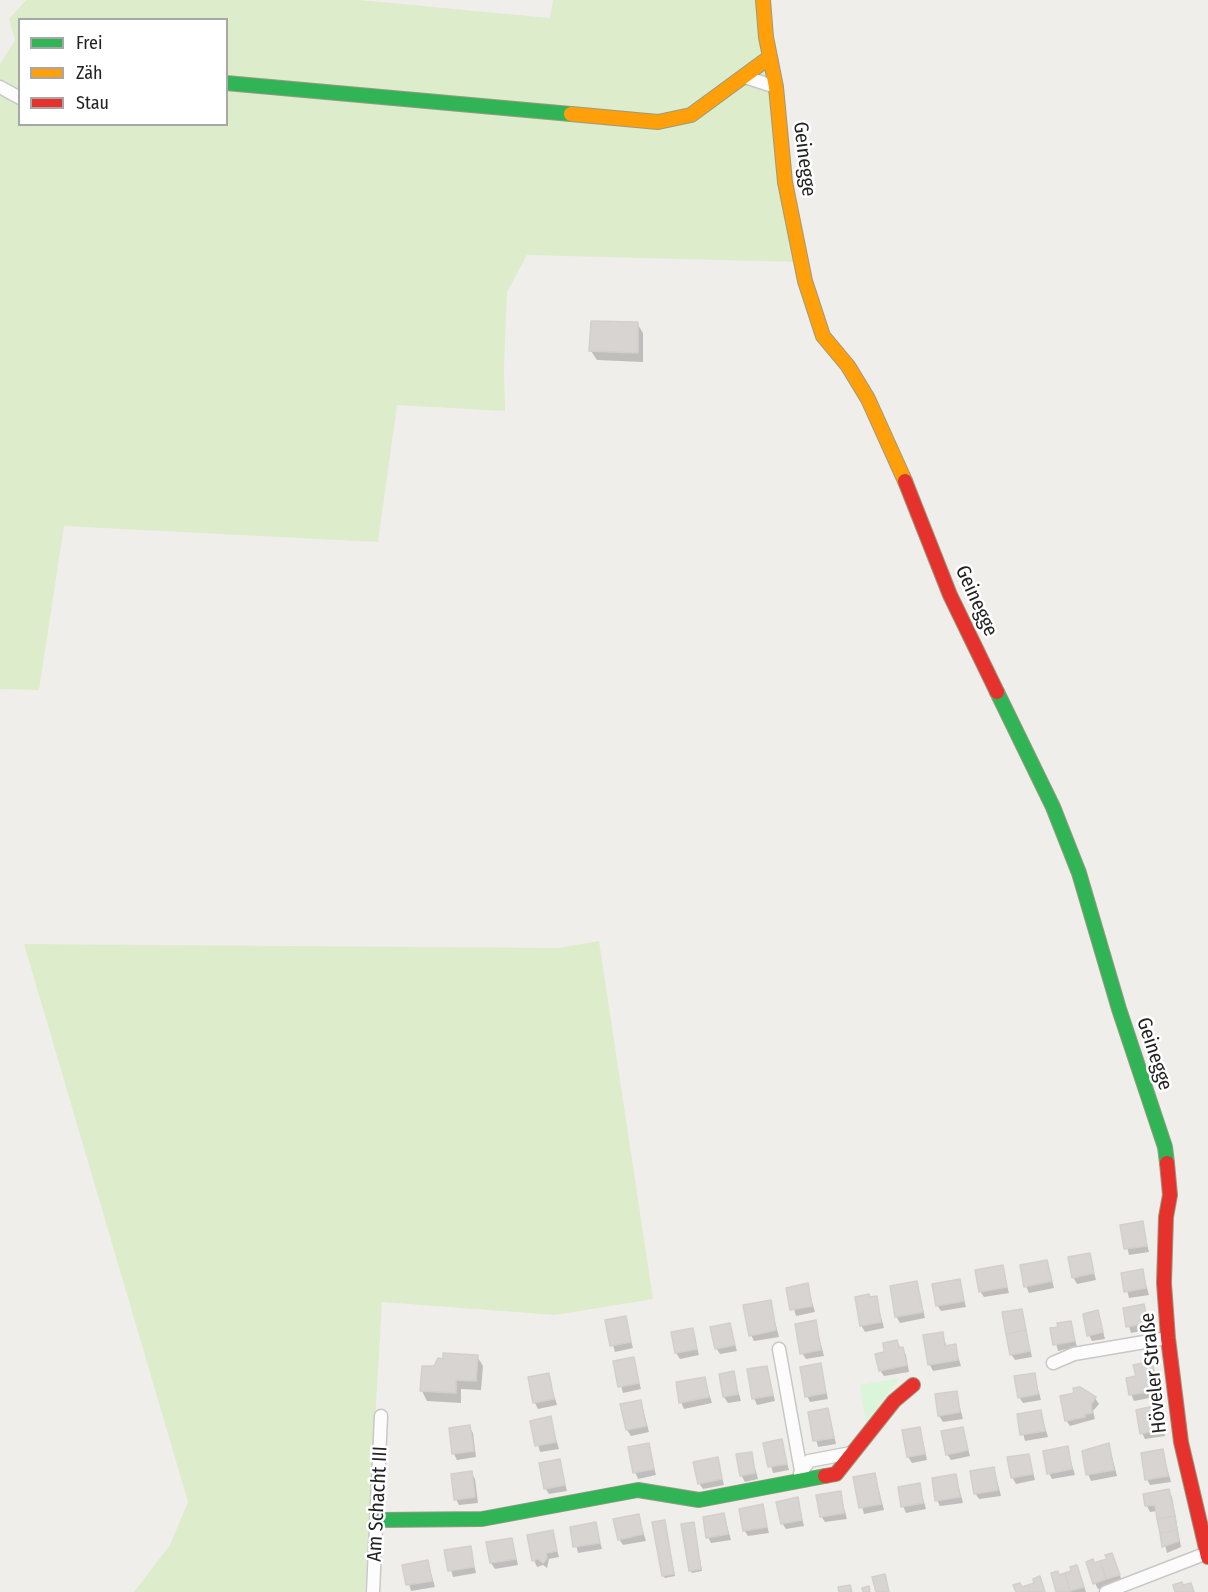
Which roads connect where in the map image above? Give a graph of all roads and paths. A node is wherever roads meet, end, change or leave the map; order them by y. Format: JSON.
{"nodes":[{"id":1,"x":763,"y":0,"type":"edge"},
{"id":2,"x":770,"y":57,"type":"junction"},
{"id":3,"x":745,"y":77,"type":"junction"},
{"id":4,"x":228,"y":83,"type":"edge"},
{"id":5,"x":0,"y":87,"type":"edge"},
{"id":6,"x":776,"y":87,"type":"junction"},
{"id":7,"x":18,"y":97,"type":"edge"},
{"id":8,"x":1166,"y":1217,"type":"joint"},
{"id":9,"x":1168,"y":1338,"type":"junction"},
{"id":10,"x":779,"y":1348,"type":"dead end"},
{"id":11,"x":1053,"y":1363,"type":"dead end"},
{"id":12,"x":913,"y":1385,"type":"dead end"},
{"id":13,"x":381,"y":1416,"type":"dead end"},
{"id":14,"x":798,"y":1476,"type":"junction"},
{"id":15,"x":378,"y":1520,"type":"junction"},
{"id":16,"x":1207,"y":1555,"type":"edge"},
{"id":17,"x":373,"y":1592,"type":"edge"},
{"id":18,"x":1106,"y":1592,"type":"edge"}],
"edges":[{"from":1,"to":2,"type":"street","name":"Geinegge"},
{"from":2,"to":3,"type":"street"},
{"from":2,"to":6,"type":"street","name":"Geinegge"},
{"from":3,"to":4,"type":"street"},
{"from":3,"to":6,"type":"street"},
{"from":5,"to":7,"type":"street"},
{"from":6,"to":8,"type":"street","name":"Geinegge"},
{"from":8,"to":9,"type":"street","name":"Höveler Straße"},
{"from":9,"to":11,"type":"street"},
{"from":9,"to":16,"type":"street","name":"Höveler Straße"},
{"from":10,"to":14,"type":"street"},
{"from":12,"to":14,"type":"street"},
{"from":13,"to":15,"type":"street","name":"Am Schacht III"},
{"from":14,"to":15,"type":"street"},
{"from":15,"to":17,"type":"street","name":"Am Schacht III"},
{"from":16,"to":18,"type":"street"}]}
